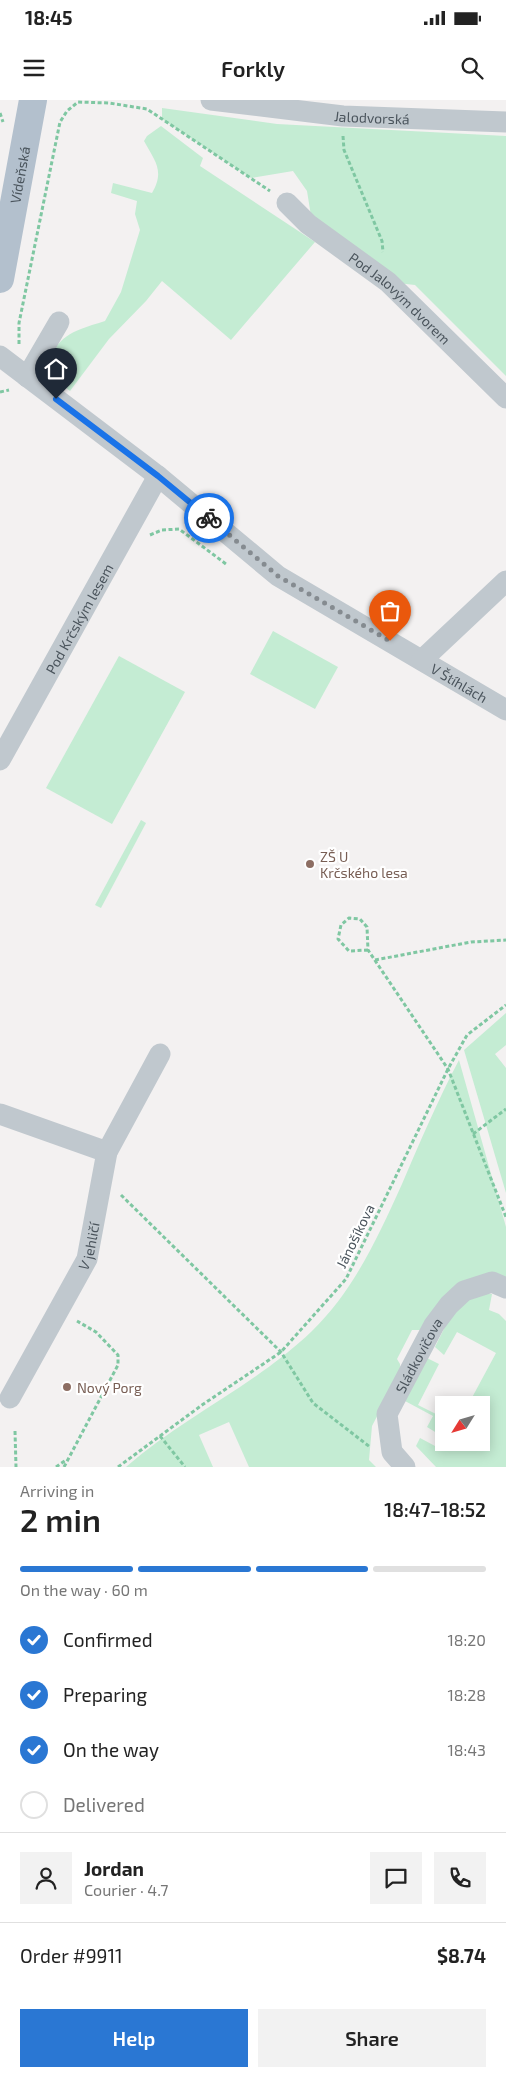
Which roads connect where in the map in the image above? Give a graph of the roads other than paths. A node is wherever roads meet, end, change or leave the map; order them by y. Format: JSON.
{"nodes":[{"id":1,"x":33,"y":100,"type":"edge"},
{"id":2,"x":211,"y":100,"type":"edge"},
{"id":3,"x":280,"y":104,"type":"edge"},
{"id":4,"x":506,"y":122,"type":"edge"},
{"id":5,"x":287,"y":203,"type":"road end"},
{"id":6,"x":0,"y":279,"type":"edge"},
{"id":7,"x":59,"y":322,"type":"dead end"},
{"id":8,"x":0,"y":356,"type":"edge"},
{"id":9,"x":21,"y":379,"type":"junction"},
{"id":10,"x":506,"y":398,"type":"edge"},
{"id":11,"x":158,"y":476,"type":"junction"},
{"id":12,"x":506,"y":582,"type":"edge"},
{"id":13,"x":422,"y":660,"type":"junction"},
{"id":14,"x":506,"y":710,"type":"edge"},
{"id":15,"x":0,"y":760,"type":"edge"},
{"id":16,"x":160,"y":1054,"type":"dead end"},
{"id":17,"x":0,"y":1114,"type":"edge"},
{"id":18,"x":107,"y":1152,"type":"junction"},
{"id":19,"x":506,"y":1288,"type":"edge"},
{"id":20,"x":10,"y":1398,"type":"dead end"},
{"id":21,"x":405,"y":1467,"type":"edge"}],
"edges":[{"from":1,"to":6,"type":"main road","name":"Vídeňská"},
{"from":2,"to":3,"type":"street","name":"Jalodvorská"},
{"from":3,"to":4,"type":"street","name":"Jalodvorská"},
{"from":5,"to":10,"type":"street","name":"Pod Jalovým dvorem"},
{"from":7,"to":9,"type":"street"},
{"from":8,"to":9,"type":"street","name":"V Štíhlách"},
{"from":9,"to":11,"type":"street","name":"V Štíhlách"},
{"from":11,"to":13,"type":"street","name":"V Štíhlách"},
{"from":11,"to":15,"type":"street","name":"Pod Krčským lesem"},
{"from":12,"to":13,"type":"street"},
{"from":13,"to":14,"type":"street","name":"V Štíhlách"},
{"from":16,"to":18,"type":"street","name":"V jehličí"},
{"from":17,"to":18,"type":"street"},
{"from":18,"to":20,"type":"street","name":"V jehličí"},
{"from":19,"to":21,"type":"street","name":"Sládkovičova"}]}
